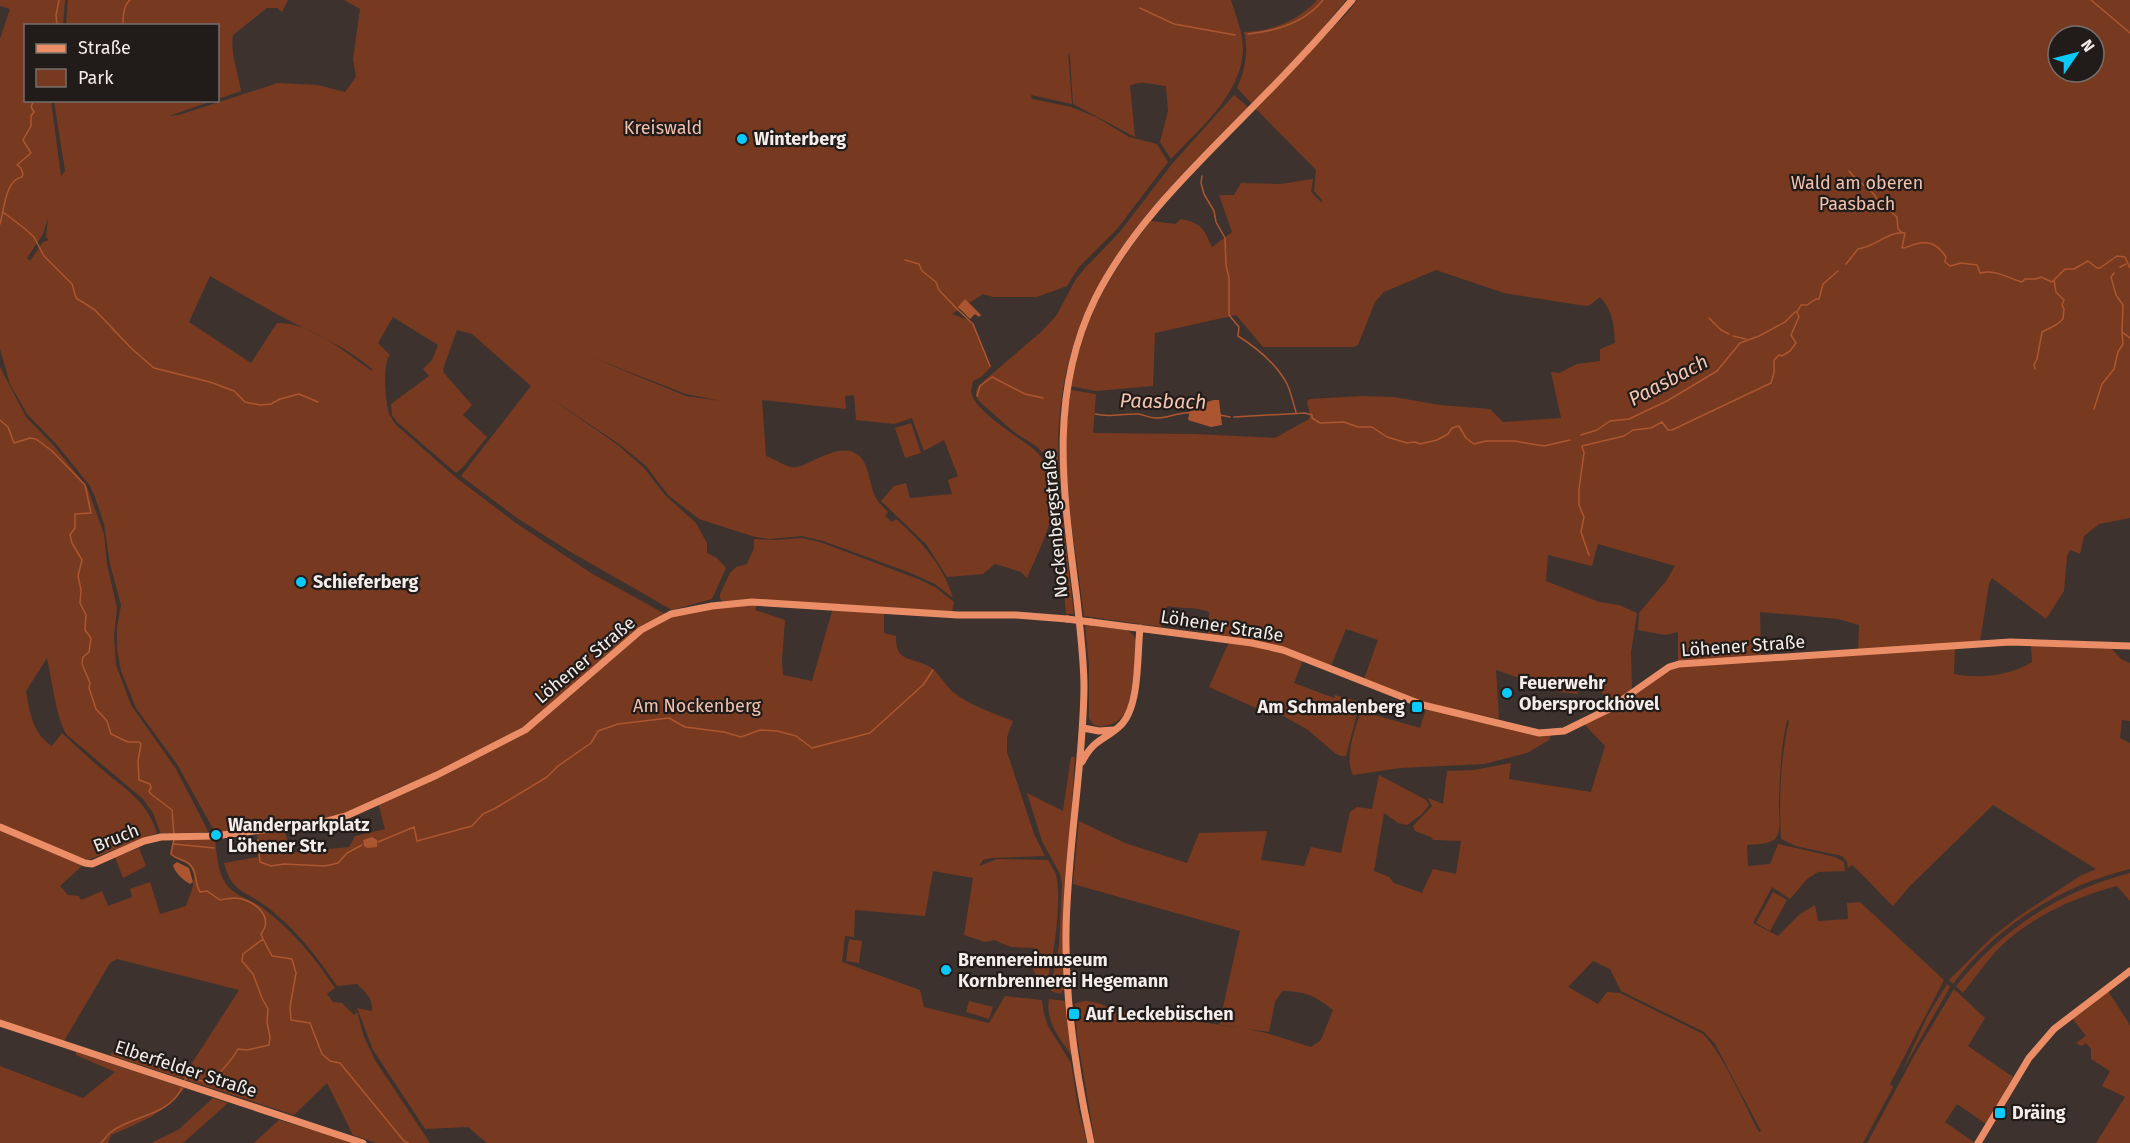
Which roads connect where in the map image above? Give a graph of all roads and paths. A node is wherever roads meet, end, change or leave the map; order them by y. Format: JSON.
{"nodes":[{"id":1,"x":1352,"y":0,"type":"edge"},
{"id":2,"x":1140,"y":628,"type":"junction"},
{"id":3,"x":2130,"y":646,"type":"edge"},
{"id":4,"x":1113,"y":730,"type":"junction"},
{"id":5,"x":1083,"y":732,"type":"junction"},
{"id":6,"x":1100,"y":739,"type":"junction"},
{"id":7,"x":1079,"y":768,"type":"junction"},
{"id":8,"x":0,"y":827,"type":"edge"},
{"id":9,"x":214,"y":836,"type":"joint"},
{"id":10,"x":2130,"y":971,"type":"edge"},
{"id":11,"x":0,"y":1023,"type":"edge"},
{"id":12,"x":363,"y":1143,"type":"edge"},
{"id":13,"x":1091,"y":1143,"type":"edge"},
{"id":14,"x":1978,"y":1143,"type":"edge"}],
"edges":[{"from":1,"to":5,"type":"street","name":"Nockenbergstraße"},
{"from":2,"to":3,"type":"street","name":"Löhener Straße"},
{"from":2,"to":4,"type":"street","name":"Löhener Straße"},
{"from":2,"to":9,"type":"street","name":"Löhener Straße","bridge":true},
{"from":4,"to":5,"type":"street"},
{"from":4,"to":6,"type":"street","name":"Löhener Straße"},
{"from":5,"to":6,"type":"street"},
{"from":5,"to":7,"type":"street","name":"Nockenbergstraße"},
{"from":6,"to":7,"type":"street","name":"Löhener Straße"},
{"from":7,"to":13,"type":"street","name":"Nockenbergstraße"},
{"from":8,"to":9,"type":"street","name":"Bruch"},
{"from":10,"to":14,"type":"street"},
{"from":11,"to":12,"type":"street","name":"Elberfelder Straße"}]}
